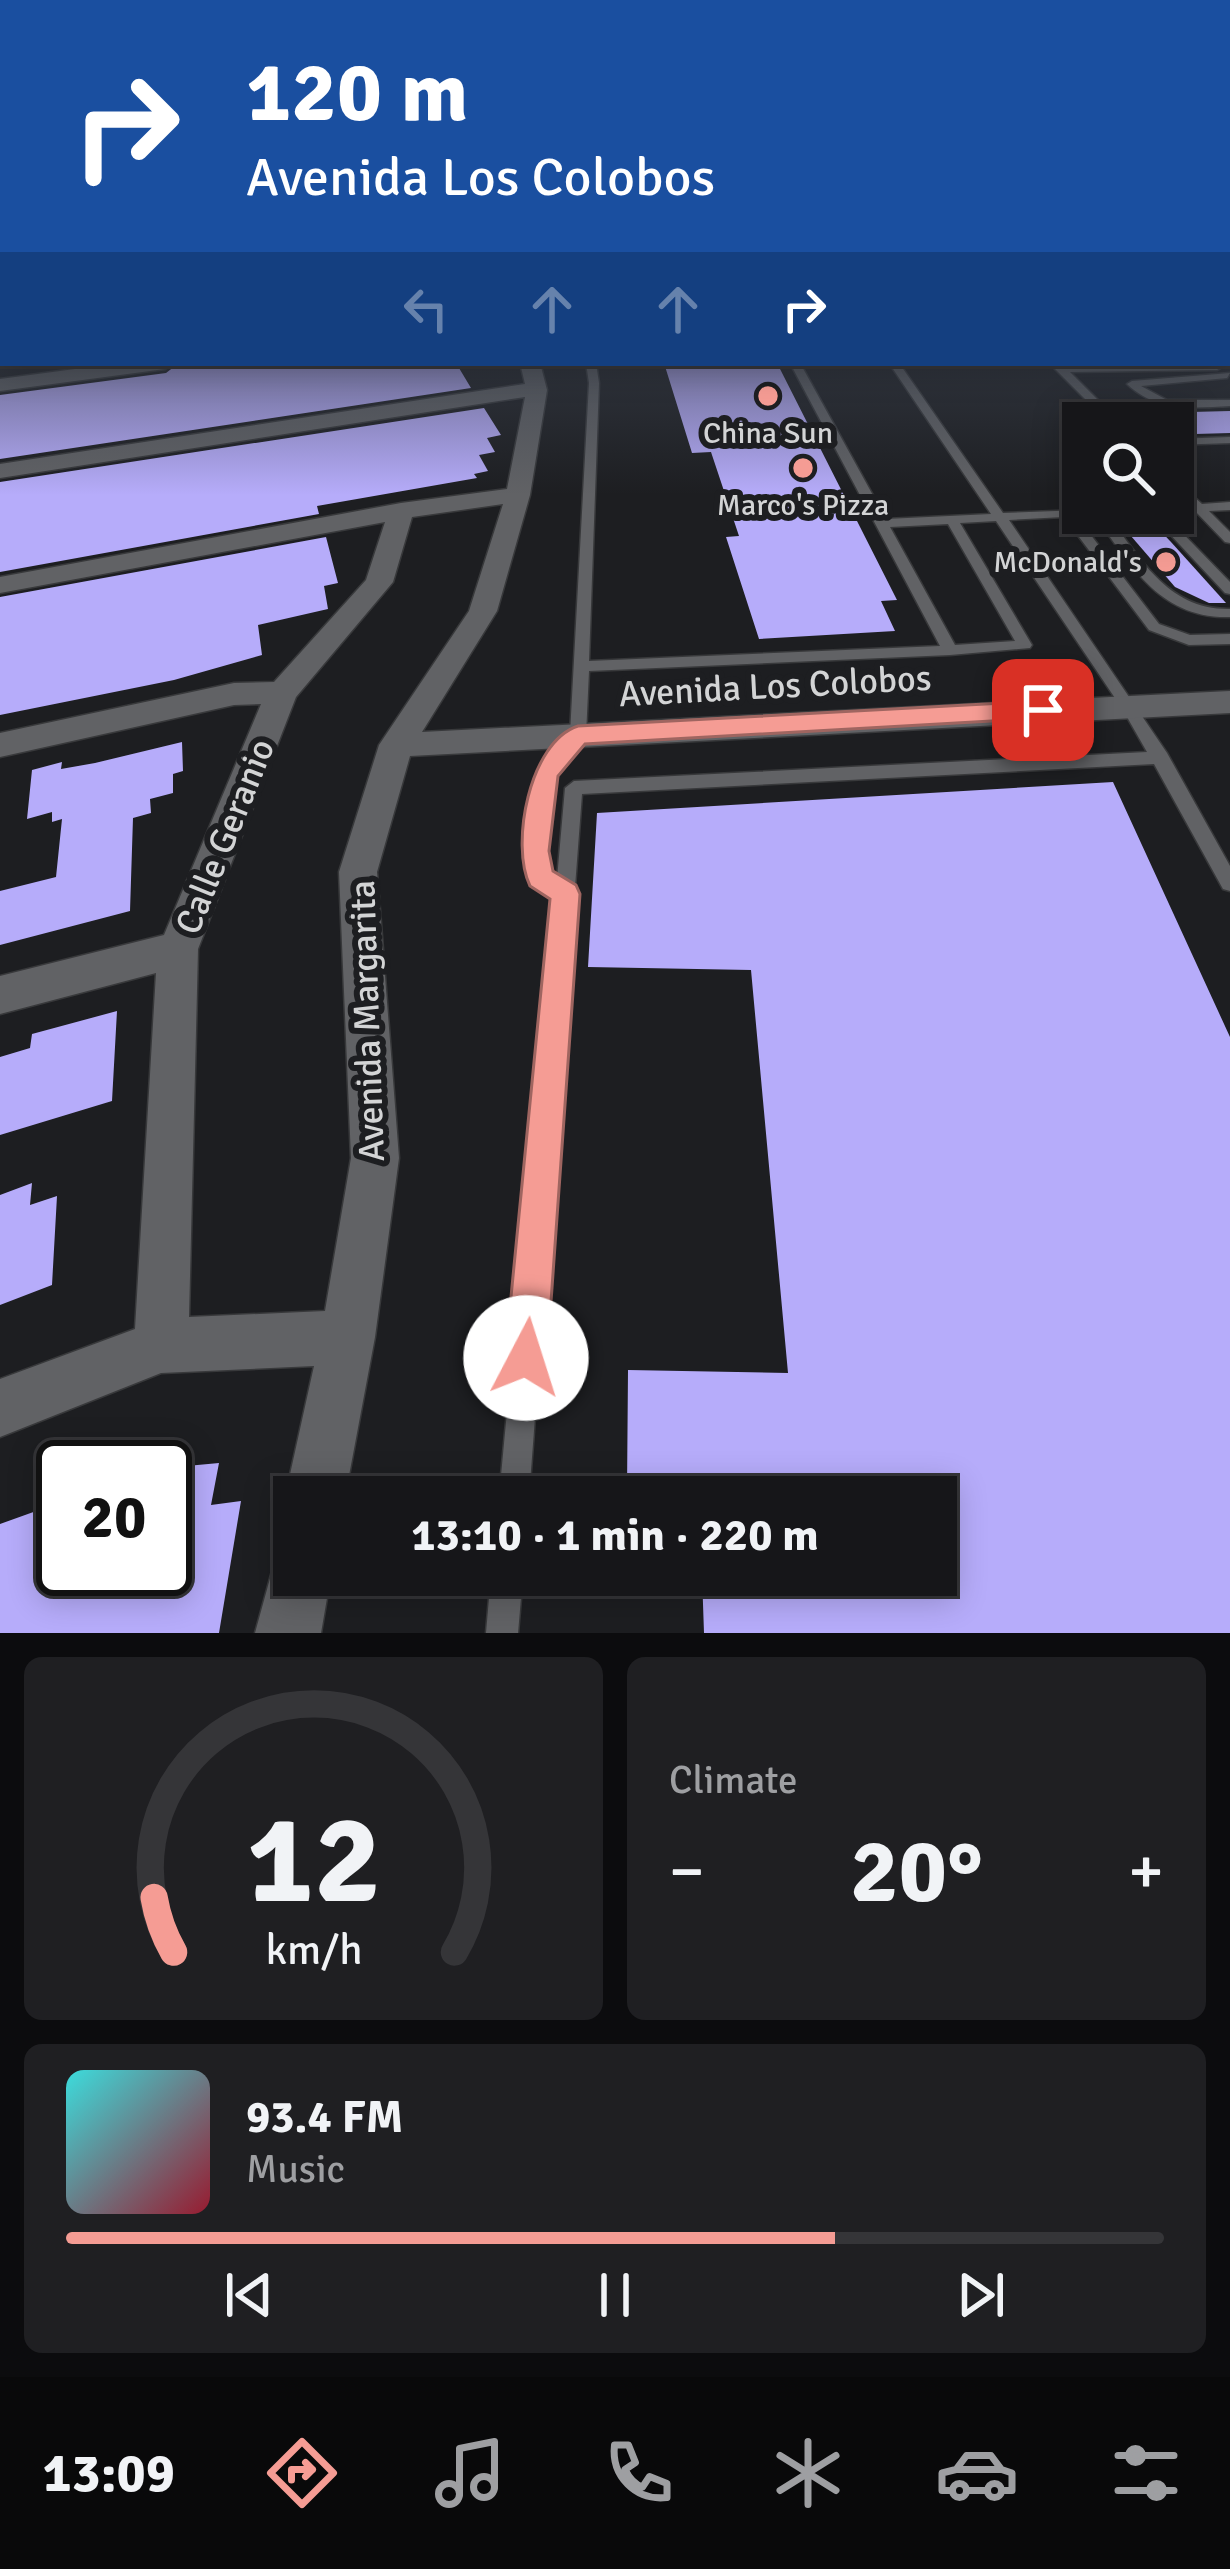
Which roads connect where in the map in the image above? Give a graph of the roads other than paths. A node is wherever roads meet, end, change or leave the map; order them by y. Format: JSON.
{"nodes":[{"id":1,"x":142,"y":366,"type":"edge"},
{"id":2,"x":591,"y":366,"type":"edge"},
{"id":3,"x":797,"y":366,"type":"edge"},
{"id":4,"x":896,"y":366,"type":"edge"},
{"id":5,"x":1058,"y":366,"type":"edge"},
{"id":6,"x":534,"y":376,"type":"edge"},
{"id":7,"x":1229,"y":376,"type":"edge"},
{"id":8,"x":0,"y":385,"type":"edge"},
{"id":9,"x":1094,"y":402,"type":"edge"},
{"id":10,"x":1230,"y":403,"type":"edge"},
{"id":11,"x":1230,"y":412,"type":"edge"},
{"id":12,"x":1194,"y":414,"type":"edge"},
{"id":13,"x":1230,"y":440,"type":"edge"},
{"id":14,"x":1194,"y":441,"type":"edge"},
{"id":15,"x":0,"y":471,"type":"edge"},
{"id":16,"x":518,"y":495,"type":"junction"},
{"id":17,"x":1194,"y":503,"type":"edge"},
{"id":18,"x":1230,"y":506,"type":"edge"},
{"id":19,"x":1194,"y":508,"type":"edge"},
{"id":20,"x":1199,"y":508,"type":"junction"},
{"id":21,"x":401,"y":511,"type":"junction"},
{"id":22,"x":1062,"y":514,"type":"edge"},
{"id":23,"x":1000,"y":517,"type":"junction"},
{"id":24,"x":952,"y":520,"type":"junction"},
{"id":25,"x":884,"y":523,"type":"junction"},
{"id":26,"x":1090,"y":534,"type":"edge"},
{"id":27,"x":1117,"y":534,"type":"edge"},
{"id":28,"x":1176,"y":534,"type":"edge"},
{"id":29,"x":1230,"y":539,"type":"edge"},
{"id":30,"x":0,"y":585,"type":"edge"},
{"id":31,"x":1230,"y":590,"type":"edge"},
{"id":32,"x":1230,"y":614,"type":"edge"},
{"id":33,"x":1230,"y":638,"type":"edge"},
{"id":34,"x":950,"y":650,"type":"junction"},
{"id":35,"x":581,"y":666,"type":"junction"},
{"id":36,"x":282,"y":694,"type":"junction"},
{"id":37,"x":1230,"y":702,"type":"edge"},
{"id":38,"x":1130,"y":707,"type":"junction"},
{"id":39,"x":578,"y":735,"type":"junction"},
{"id":40,"x":0,"y":745,"type":"edge"},
{"id":41,"x":396,"y":746,"type":"junction"},
{"id":42,"x":1161,"y":757,"type":"junction"},
{"id":43,"x":1230,"y":884,"type":"edge"},
{"id":44,"x":566,"y":894,"type":"junction"},
{"id":45,"x":178,"y":949,"type":"junction"},
{"id":46,"x":0,"y":995,"type":"edge"},
{"id":47,"x":348,"y":1337,"type":"junction"},
{"id":48,"x":161,"y":1346,"type":"junction"},
{"id":49,"x":0,"y":1408,"type":"edge"},
{"id":50,"x":320,"y":1476,"type":"edge"},
{"id":51,"x":516,"y":1476,"type":"edge"},
{"id":52,"x":295,"y":1596,"type":"edge"},
{"id":53,"x":505,"y":1596,"type":"edge"},
{"id":54,"x":287,"y":1633,"type":"edge"},
{"id":55,"x":502,"y":1633,"type":"edge"}],
"edges":[{"from":1,"to":8,"type":"street"},
{"from":2,"to":35,"type":"lane"},
{"from":3,"to":25,"type":"lane"},
{"from":4,"to":23,"type":"lane"},
{"from":5,"to":9,"type":"lane"},
{"from":6,"to":15,"type":"street"},
{"from":6,"to":16,"type":"street","name":"Avenida Margarita"},
{"from":7,"to":10,"type":"lane"},
{"from":11,"to":12,"type":"lane"},
{"from":13,"to":14,"type":"lane"},
{"from":16,"to":21,"type":"street"},
{"from":16,"to":41,"type":"street","name":"Avenida Margarita"},
{"from":17,"to":20,"type":"lane"},
{"from":18,"to":20,"type":"lane"},
{"from":19,"to":20,"type":"lane"},
{"from":20,"to":29,"type":"lane"},
{"from":21,"to":30,"type":"street"},
{"from":21,"to":36,"type":"street","name":"Calle Geranio"},
{"from":22,"to":23,"type":"lane"},
{"from":23,"to":24,"type":"lane"},
{"from":23,"to":38,"type":"lane"},
{"from":24,"to":25,"type":"lane"},
{"from":24,"to":34,"type":"lane"},
{"from":25,"to":34,"type":"lane"},
{"from":26,"to":33,"type":"lane"},
{"from":27,"to":32,"type":"lane"},
{"from":28,"to":31,"type":"lane"},
{"from":34,"to":35,"type":"lane"},
{"from":35,"to":39,"type":"lane"},
{"from":36,"to":40,"type":"street"},
{"from":36,"to":45,"type":"street","name":"Calle Geranio"},
{"from":37,"to":38,"type":"street","name":"Avenida Los Colobos"},
{"from":38,"to":39,"type":"street","name":"Avenida Los Colobos"},
{"from":38,"to":42,"type":"lane"},
{"from":39,"to":41,"type":"street","name":"Avenida Los Colobos"},
{"from":39,"to":44,"type":"lane"},
{"from":41,"to":47,"type":"street","name":"Avenida Margarita"},
{"from":42,"to":43,"type":"lane"},
{"from":42,"to":44,"type":"lane"},
{"from":44,"to":51,"type":"lane"},
{"from":45,"to":46,"type":"street"},
{"from":45,"to":48,"type":"street","name":"Calle Geranio"},
{"from":47,"to":48,"type":"street"},
{"from":47,"to":50,"type":"street","name":"Avenida Margarita"},
{"from":48,"to":49,"type":"street"},
{"from":52,"to":54,"type":"street"},
{"from":53,"to":55,"type":"lane"}]}
